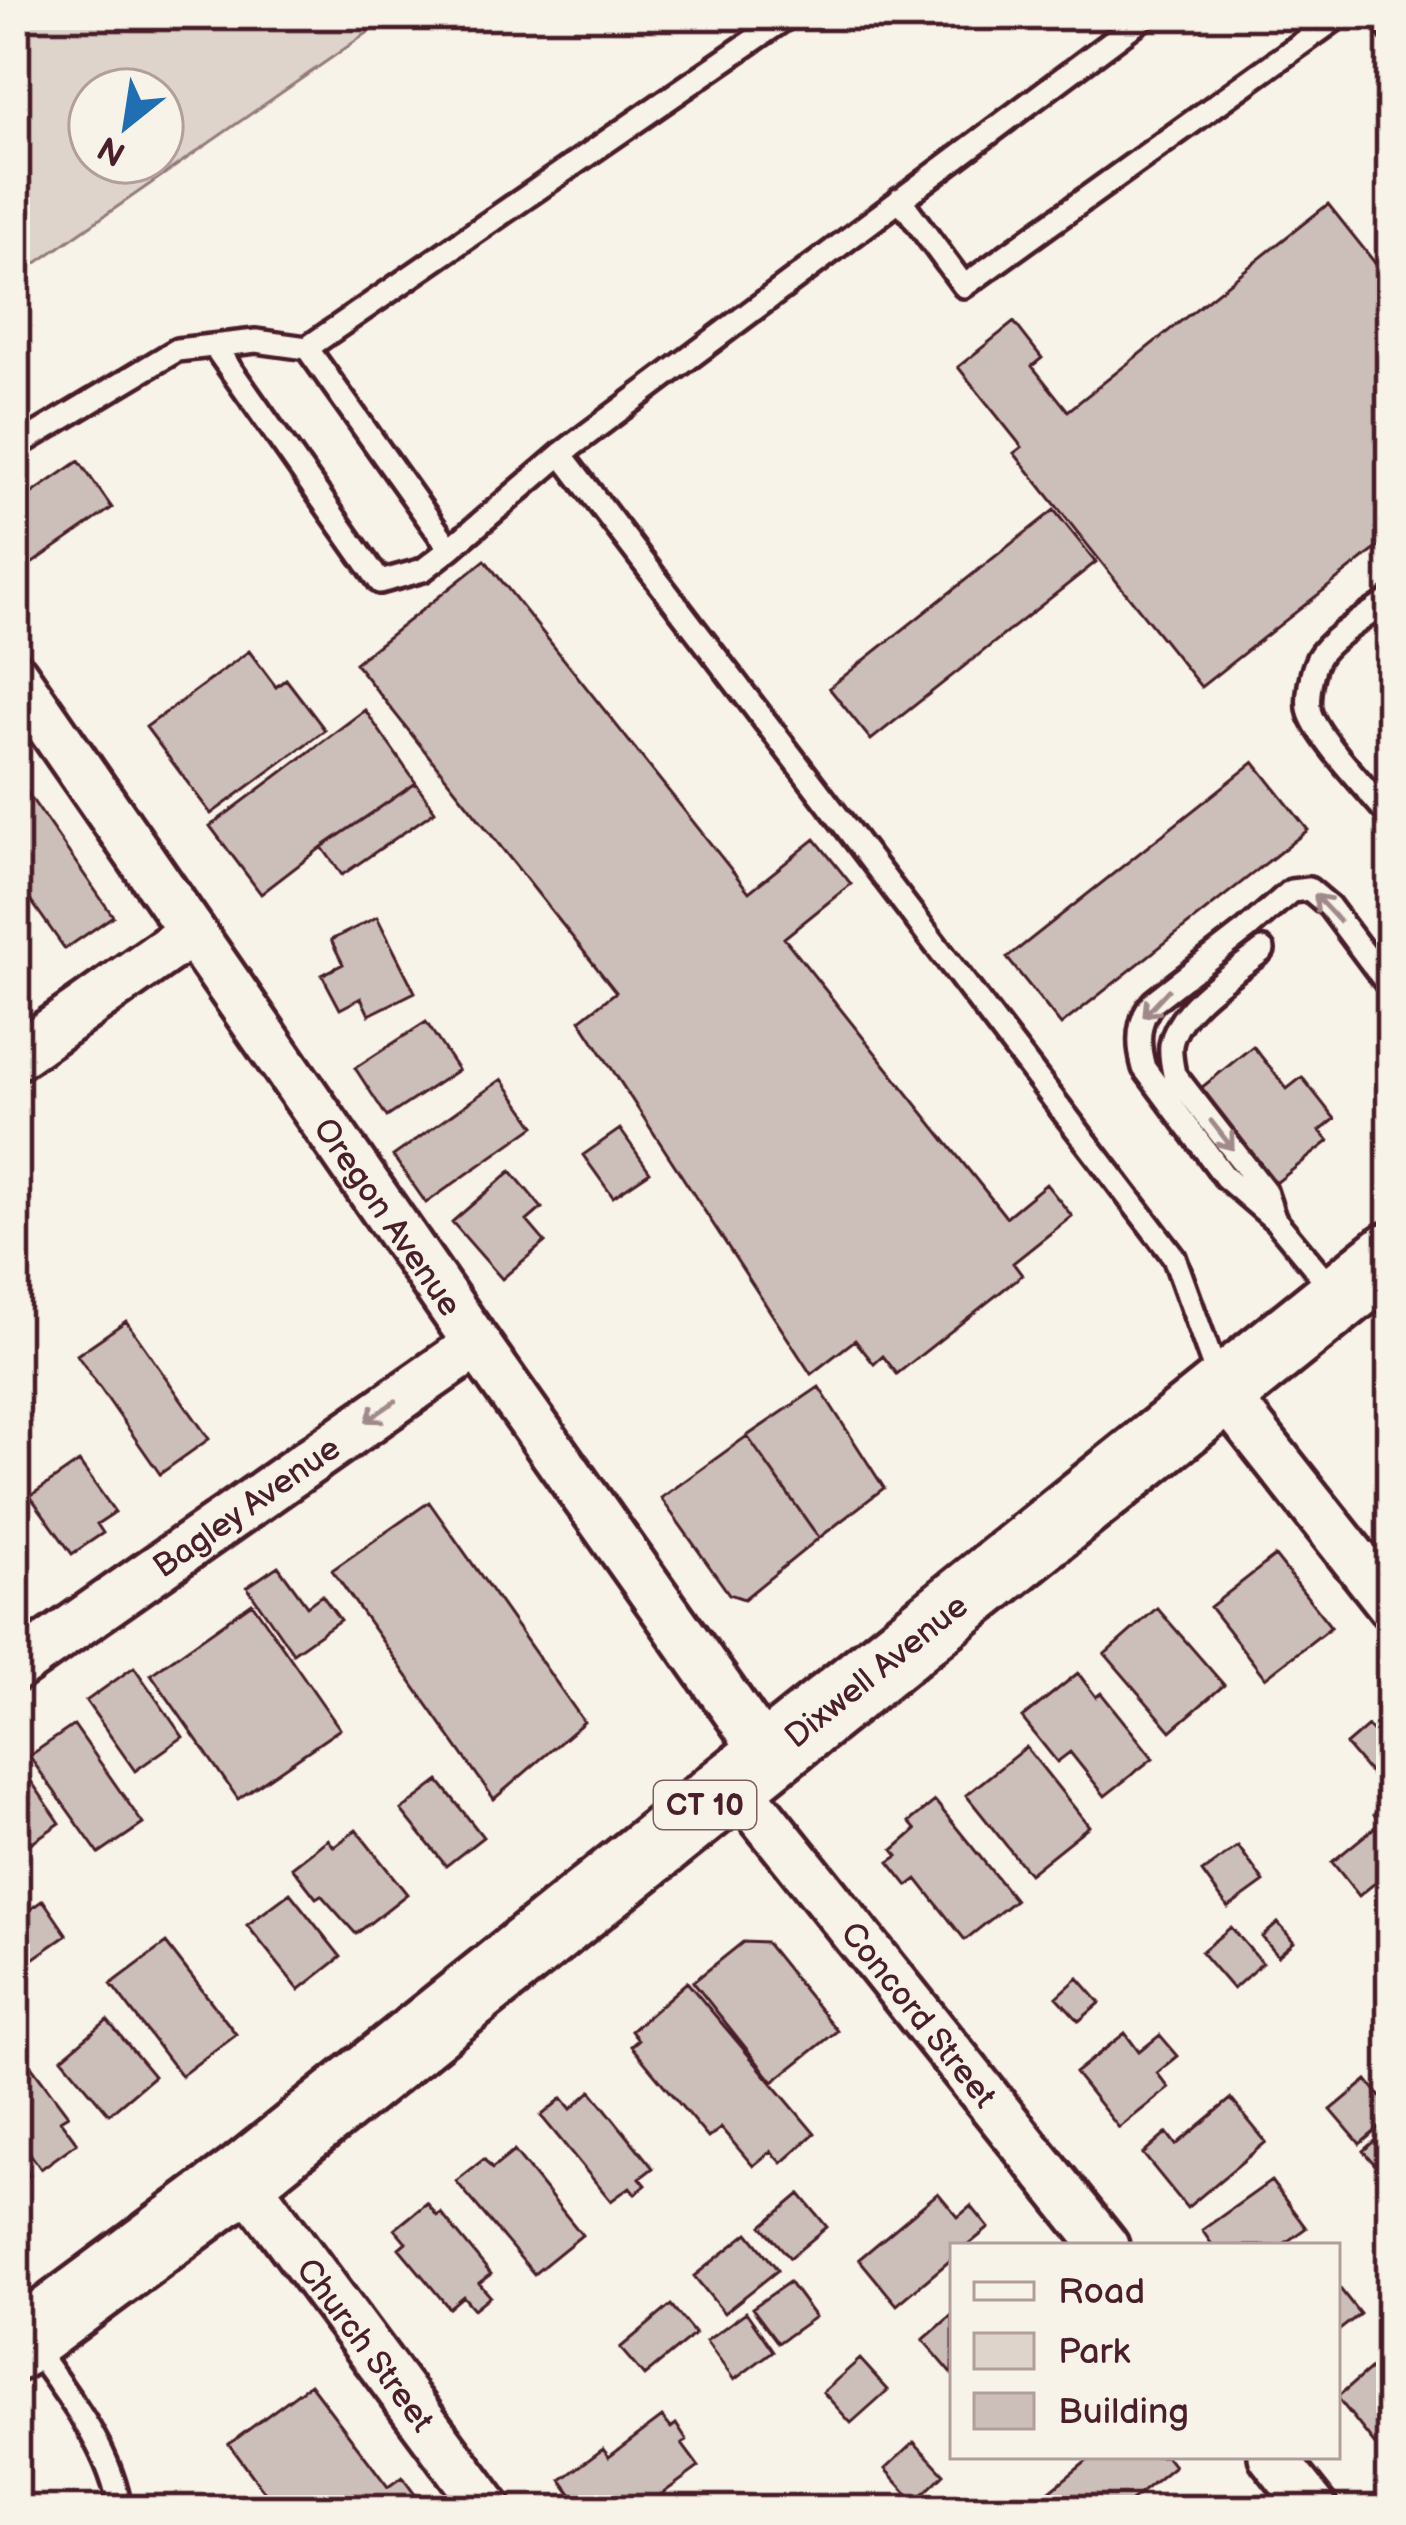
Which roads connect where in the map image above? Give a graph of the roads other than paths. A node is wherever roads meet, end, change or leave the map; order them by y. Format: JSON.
{"nodes":[{"id":1,"x":790,"y":15,"type":"edge"},
{"id":2,"x":1147,"y":15,"type":"edge"},
{"id":3,"x":1341,"y":15,"type":"edge"},
{"id":4,"x":1379,"y":15,"type":"edge"},
{"id":5,"x":1391,"y":31,"type":"edge"},
{"id":6,"x":900,"y":199,"type":"junction"},
{"id":7,"x":214,"y":346,"type":"junction"},
{"id":8,"x":307,"y":348,"type":"junction"},
{"id":9,"x":15,"y":448,"type":"edge"},
{"id":10,"x":561,"y":454,"type":"junction"},
{"id":11,"x":450,"y":549,"type":"junction"},
{"id":12,"x":1391,"y":599,"type":"edge"},
{"id":13,"x":15,"y":676,"type":"edge"},
{"id":14,"x":1391,"y":818,"type":"edge"},
{"id":15,"x":192,"y":932,"type":"junction"},
{"id":16,"x":1263,"y":950,"type":"dead end"},
{"id":17,"x":1391,"y":989,"type":"edge"},
{"id":18,"x":20,"y":1043,"type":"edge"},
{"id":19,"x":1276,"y":1221,"type":"junction"},
{"id":20,"x":1391,"y":1256,"type":"edge"},
{"id":21,"x":1339,"y":1297,"type":"junction"},
{"id":22,"x":477,"y":1344,"type":"junction"},
{"id":23,"x":1222,"y":1390,"type":"junction"},
{"id":24,"x":1391,"y":1605,"type":"edge"},
{"id":25,"x":15,"y":1667,"type":"edge"},
{"id":26,"x":750,"y":1768,"type":"junction"},
{"id":27,"x":243,"y":2178,"type":"junction"},
{"id":28,"x":1103,"y":2243,"type":"edge"},
{"id":29,"x":21,"y":2343,"type":"edge"},
{"id":30,"x":1274,"y":2459,"type":"edge"},
{"id":31,"x":120,"y":2510,"type":"edge"},
{"id":32,"x":489,"y":2510,"type":"edge"},
{"id":33,"x":1315,"y":2510,"type":"edge"}],
"edges":[{"from":1,"to":8,"type":"lane"},
{"from":2,"to":6,"type":"lane"},
{"from":3,"to":6,"type":"lane"},
{"from":4,"to":5,"type":"lane"},
{"from":6,"to":10,"type":"lane"},
{"from":7,"to":8,"type":"lane"},
{"from":7,"to":9,"type":"lane"},
{"from":7,"to":11,"type":"lane"},
{"from":8,"to":11,"type":"lane"},
{"from":10,"to":11,"type":"lane"},
{"from":10,"to":23,"type":"lane"},
{"from":12,"to":14,"type":"lane"},
{"from":13,"to":15,"type":"street","name":"Oregon Avenue"},
{"from":15,"to":18,"type":"street"},
{"from":15,"to":22,"type":"street","name":"Oregon Avenue"},
{"from":16,"to":19,"type":"lane","one_way":true},
{"from":17,"to":19,"type":"lane","one_way":true},
{"from":19,"to":21,"type":"lane"},
{"from":20,"to":21,"type":"main road","name":"Dixwell Avenue","number":"CT 10"},
{"from":21,"to":23,"type":"main road","name":"Dixwell Avenue","number":"CT 10"},
{"from":22,"to":25,"type":"street","name":"Bagley Avenue","one_way":true},
{"from":22,"to":26,"type":"street","name":"Oregon Avenue"},
{"from":23,"to":24,"type":"street"},
{"from":23,"to":26,"type":"main road","name":"Dixwell Avenue","number":"CT 10"},
{"from":26,"to":27,"type":"main road","name":"Dixwell Avenue","number":"CT 10"},
{"from":26,"to":28,"type":"street","name":"Concord Street"},
{"from":27,"to":29,"type":"main road","name":"Dixwell Avenue","number":"CT 10"},
{"from":27,"to":32,"type":"street","name":"Church Street"},
{"from":29,"to":31,"type":"lane"},
{"from":30,"to":33,"type":"street"}]}
